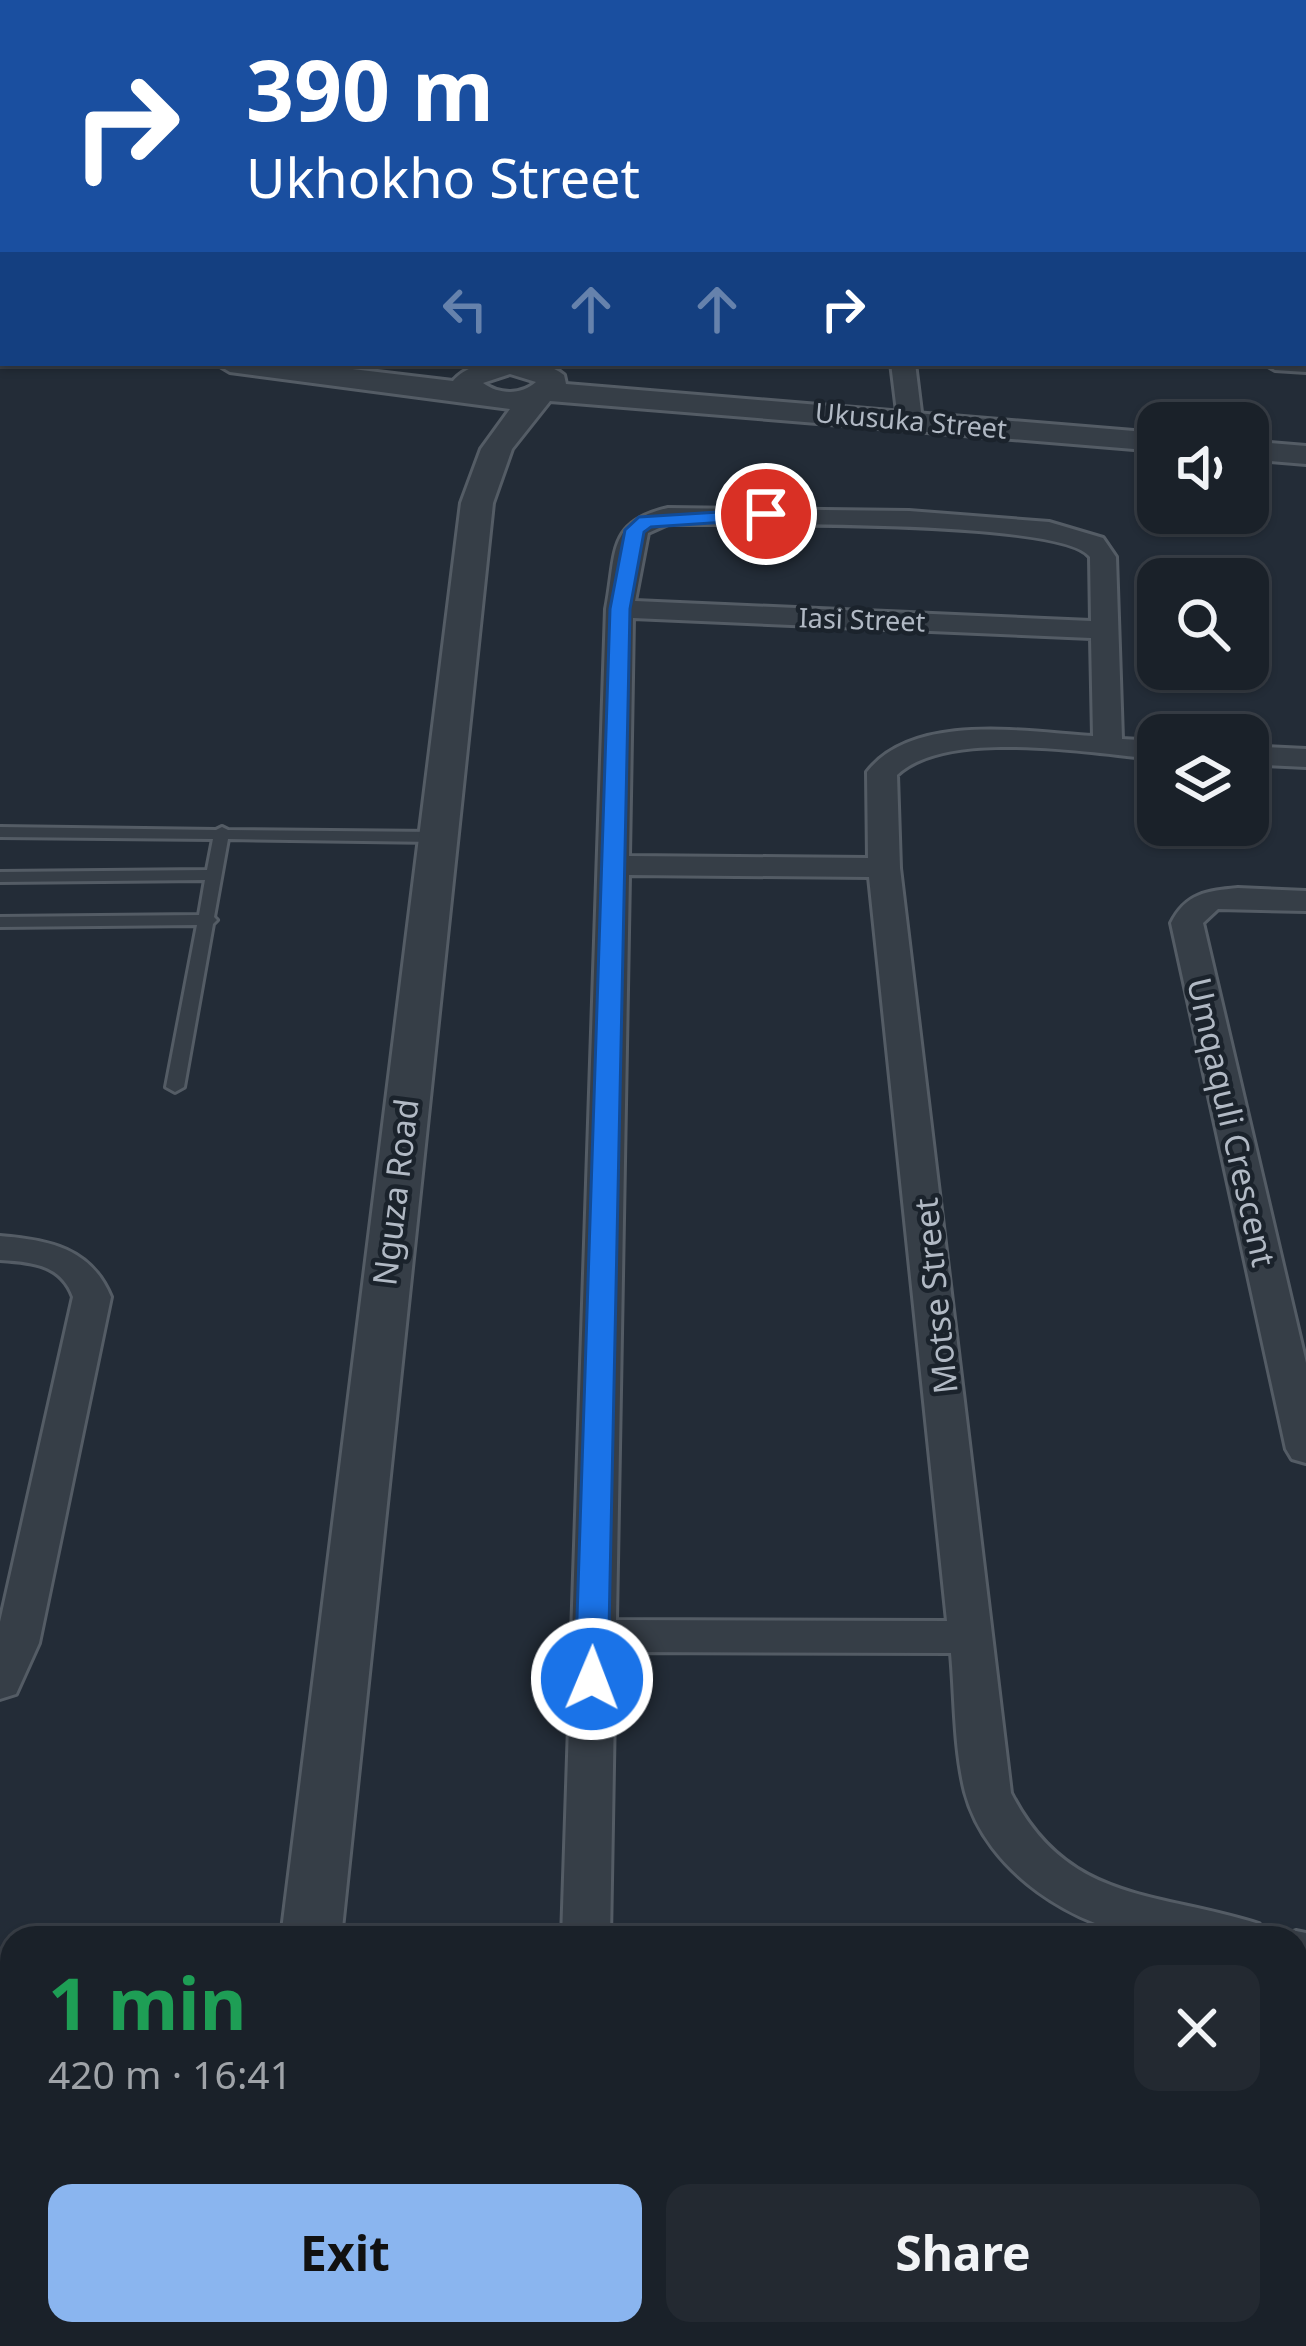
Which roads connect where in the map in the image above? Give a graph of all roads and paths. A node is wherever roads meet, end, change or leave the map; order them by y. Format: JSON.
{"nodes":[{"id":1,"x":254,"y":366,"type":"edge"},
{"id":2,"x":903,"y":366,"type":"edge"},
{"id":3,"x":487,"y":378,"type":"edge"},
{"id":4,"x":544,"y":380,"type":"edge"},
{"id":5,"x":910,"y":420,"type":"junction"},
{"id":6,"x":1137,"y":440,"type":"edge"},
{"id":7,"x":497,"y":449,"type":"junction"},
{"id":8,"x":1269,"y":452,"type":"edge"},
{"id":9,"x":1306,"y":455,"type":"edge"},
{"id":10,"x":620,"y":609,"type":"junction"},
{"id":11,"x":1103,"y":630,"type":"junction"},
{"id":12,"x":1108,"y":748,"type":"junction"},
{"id":13,"x":1137,"y":749,"type":"edge"},
{"id":14,"x":1269,"y":756,"type":"edge"},
{"id":15,"x":1306,"y":758,"type":"edge"},
{"id":16,"x":0,"y":832,"type":"edge"},
{"id":17,"x":222,"y":832,"type":"junction"},
{"id":18,"x":436,"y":837,"type":"junction"},
{"id":19,"x":614,"y":865,"type":"junction"},
{"id":20,"x":884,"y":868,"type":"junction"},
{"id":21,"x":215,"y":875,"type":"junction"},
{"id":22,"x":0,"y":877,"type":"edge"},
{"id":23,"x":1306,"y":901,"type":"edge"},
{"id":24,"x":209,"y":920,"type":"junction"},
{"id":25,"x":0,"y":922,"type":"edge"},
{"id":26,"x":175,"y":1087,"type":"dead end"},
{"id":27,"x":0,"y":1248,"type":"edge"},
{"id":28,"x":1306,"y":1449,"type":"edge"},
{"id":29,"x":592,"y":1636,"type":"junction"},
{"id":30,"x":974,"y":1637,"type":"junction"},
{"id":31,"x":0,"y":1683,"type":"edge"},
{"id":32,"x":311,"y":1926,"type":"edge"},
{"id":33,"x":586,"y":1926,"type":"edge"},
{"id":34,"x":1186,"y":1926,"type":"edge"}],
"edges":[{"from":1,"to":3,"type":"street","name":"Ukusuka Street"},
{"from":2,"to":5,"type":"street"},
{"from":3,"to":4,"type":"street","name":"Ukusuka Street"},
{"from":3,"to":7,"type":"street"},
{"from":4,"to":5,"type":"street","name":"Ukusuka Street"},
{"from":4,"to":7,"type":"street","name":"Nguza Road"},
{"from":5,"to":6,"type":"street","name":"Ukusuka Street"},
{"from":7,"to":18,"type":"street","name":"Nguza Road"},
{"from":8,"to":9,"type":"street"},
{"from":10,"to":11,"type":"street","name":"Iasi Street"},
{"from":10,"to":11,"type":"street"},
{"from":10,"to":19,"type":"street"},
{"from":11,"to":12,"type":"street"},
{"from":12,"to":13,"type":"street","name":"Motse Street"},
{"from":12,"to":20,"type":"street","name":"Motse Street"},
{"from":14,"to":15,"type":"street"},
{"from":16,"to":17,"type":"lane"},
{"from":17,"to":18,"type":"lane"},
{"from":17,"to":21,"type":"lane"},
{"from":18,"to":32,"type":"street","name":"Nguza Road"},
{"from":19,"to":20,"type":"street"},
{"from":19,"to":29,"type":"street"},
{"from":20,"to":30,"type":"street","name":"Motse Street"},
{"from":21,"to":22,"type":"lane"},
{"from":21,"to":24,"type":"lane"},
{"from":23,"to":28,"type":"street","name":"Umqaquli Crescent"},
{"from":24,"to":25,"type":"lane"},
{"from":24,"to":26,"type":"lane"},
{"from":27,"to":31,"type":"street"},
{"from":29,"to":30,"type":"street"},
{"from":29,"to":33,"type":"street"},
{"from":30,"to":34,"type":"street","name":"Motse Street"}]}
